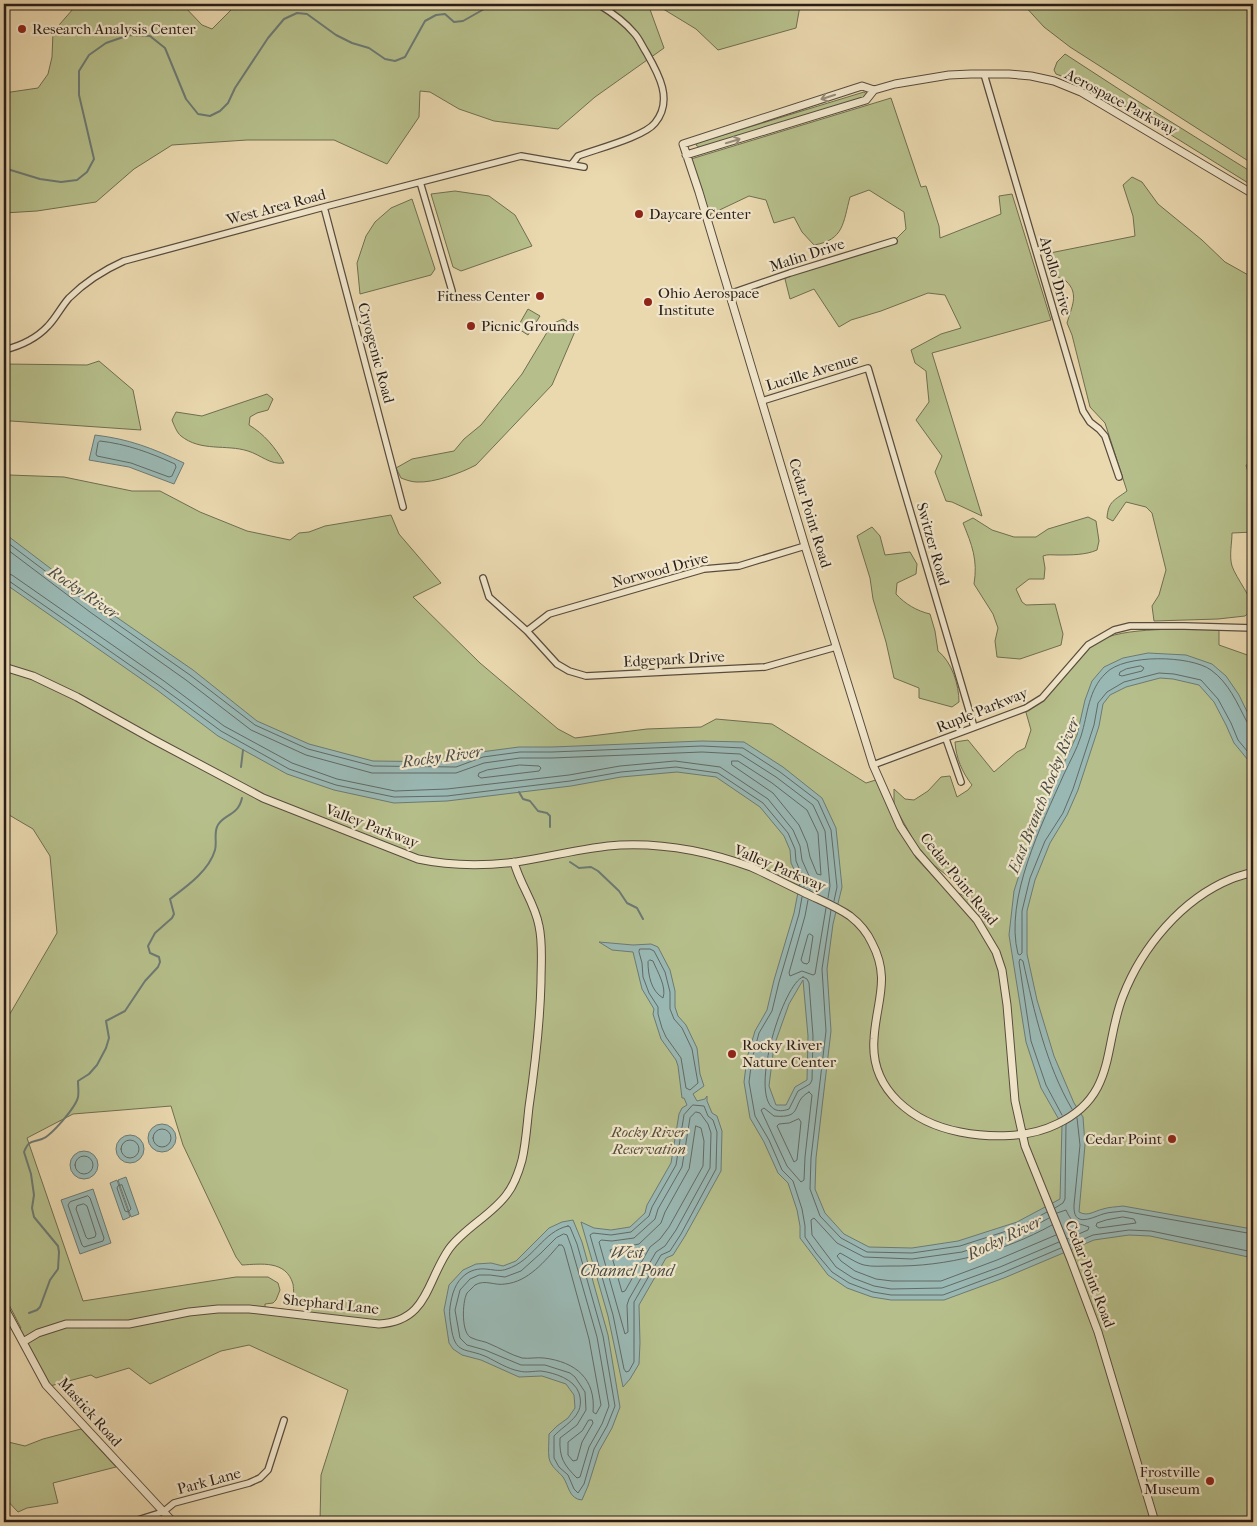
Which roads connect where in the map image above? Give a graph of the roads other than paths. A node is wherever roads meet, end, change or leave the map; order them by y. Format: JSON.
{"nodes":[{"id":1,"x":598,"y":4,"type":"edge"},
{"id":2,"x":984,"y":74,"type":"junction"},
{"id":3,"x":874,"y":90,"type":"junction"},
{"id":4,"x":682,"y":144,"type":"joint"},
{"id":5,"x":686,"y":155,"type":"junction"},
{"id":6,"x":572,"y":164,"type":"junction"},
{"id":7,"x":584,"y":167,"type":"dead end"},
{"id":8,"x":420,"y":182,"type":"junction"},
{"id":9,"x":1253,"y":194,"type":"edge"},
{"id":10,"x":324,"y":207,"type":"junction"},
{"id":11,"x":894,"y":241,"type":"dead end"},
{"id":12,"x":452,"y":291,"type":"dead end"},
{"id":13,"x":729,"y":294,"type":"junction"},
{"id":14,"x":4,"y":350,"type":"edge"},
{"id":15,"x":868,"y":368,"type":"joint"},
{"id":16,"x":762,"y":401,"type":"junction"},
{"id":17,"x":1119,"y":477,"type":"dead end"},
{"id":18,"x":403,"y":506,"type":"dead end"},
{"id":19,"x":805,"y":546,"type":"junction"},
{"id":20,"x":483,"y":578,"type":"dead end"},
{"id":21,"x":1253,"y":628,"type":"edge"},
{"id":22,"x":527,"y":631,"type":"junction"},
{"id":23,"x":836,"y":647,"type":"junction"},
{"id":24,"x":4,"y":667,"type":"edge"},
{"id":25,"x":974,"y":727,"type":"junction"},
{"id":26,"x":946,"y":739,"type":"junction"},
{"id":27,"x":874,"y":765,"type":"junction"},
{"id":28,"x":961,"y":782,"type":"dead end"},
{"id":29,"x":514,"y":862,"type":"junction"},
{"id":30,"x":1253,"y":872,"type":"edge"},
{"id":31,"x":1022,"y":1133,"type":"junction"},
{"id":32,"x":4,"y":1307,"type":"edge"},
{"id":33,"x":23,"y":1342,"type":"junction"},
{"id":34,"x":284,"y":1420,"type":"dead end"},
{"id":35,"x":163,"y":1512,"type":"junction"},
{"id":36,"x":131,"y":1522,"type":"edge"},
{"id":37,"x":173,"y":1522,"type":"edge"},
{"id":38,"x":1154,"y":1522,"type":"edge"}],
"edges":[{"from":1,"to":6,"type":"street"},
{"from":2,"to":3,"type":"street","name":"Aerospace Parkway"},
{"from":2,"to":9,"type":"street","name":"Aerospace Parkway"},
{"from":2,"to":17,"type":"street","name":"Apollo Drive"},
{"from":3,"to":4,"type":"street","name":"Aerospace Parkway","one_way":true},
{"from":5,"to":3,"type":"street","name":"Aerospace Parkway","one_way":true},
{"from":4,"to":5,"type":"street","name":"Cedar Point Road"},
{"from":5,"to":13,"type":"street","name":"Cedar Point Road"},
{"from":6,"to":7,"type":"street","name":"West Area Road"},
{"from":6,"to":8,"type":"street","name":"West Area Road"},
{"from":8,"to":10,"type":"street","name":"West Area Road"},
{"from":8,"to":12,"type":"street"},
{"from":10,"to":14,"type":"street","name":"West Area Road"},
{"from":10,"to":18,"type":"street","name":"Cryogenic Road"},
{"from":11,"to":13,"type":"street","name":"Malin Drive"},
{"from":13,"to":16,"type":"street","name":"Cedar Point Road"},
{"from":15,"to":16,"type":"street","name":"Lucille Avenue"},
{"from":15,"to":25,"type":"street","name":"Switzer Road"},
{"from":16,"to":19,"type":"street","name":"Cedar Point Road"},
{"from":19,"to":22,"type":"street","name":"Norwood Drive"},
{"from":19,"to":23,"type":"street","name":"Cedar Point Road"},
{"from":20,"to":22,"type":"street","name":"Edgepark Drive"},
{"from":21,"to":25,"type":"street","name":"Ruple Parkway"},
{"from":22,"to":23,"type":"street","name":"Edgepark Drive"},
{"from":23,"to":27,"type":"street","name":"Cedar Point Road"},
{"from":24,"to":29,"type":"street","name":"Valley Parkway"},
{"from":25,"to":26,"type":"street","name":"Ruple Parkway"},
{"from":26,"to":27,"type":"street","name":"Ruple Parkway"},
{"from":26,"to":28,"type":"street"},
{"from":27,"to":31,"type":"street","name":"Cedar Point Road"},
{"from":29,"to":31,"type":"street","name":"Valley Parkway"},
{"from":29,"to":33,"type":"street","name":"Shephard Lane"},
{"from":30,"to":31,"type":"street","name":"Valley Parkway"},
{"from":31,"to":38,"type":"street","name":"Cedar Point Road"},
{"from":32,"to":33,"type":"street","name":"Mastick Road"},
{"from":33,"to":35,"type":"street","name":"Mastick Road"},
{"from":34,"to":35,"type":"street","name":"Park Lane"},
{"from":35,"to":36,"type":"street","name":"Park Lane"},
{"from":35,"to":37,"type":"street","name":"Mastick Road"}]}
